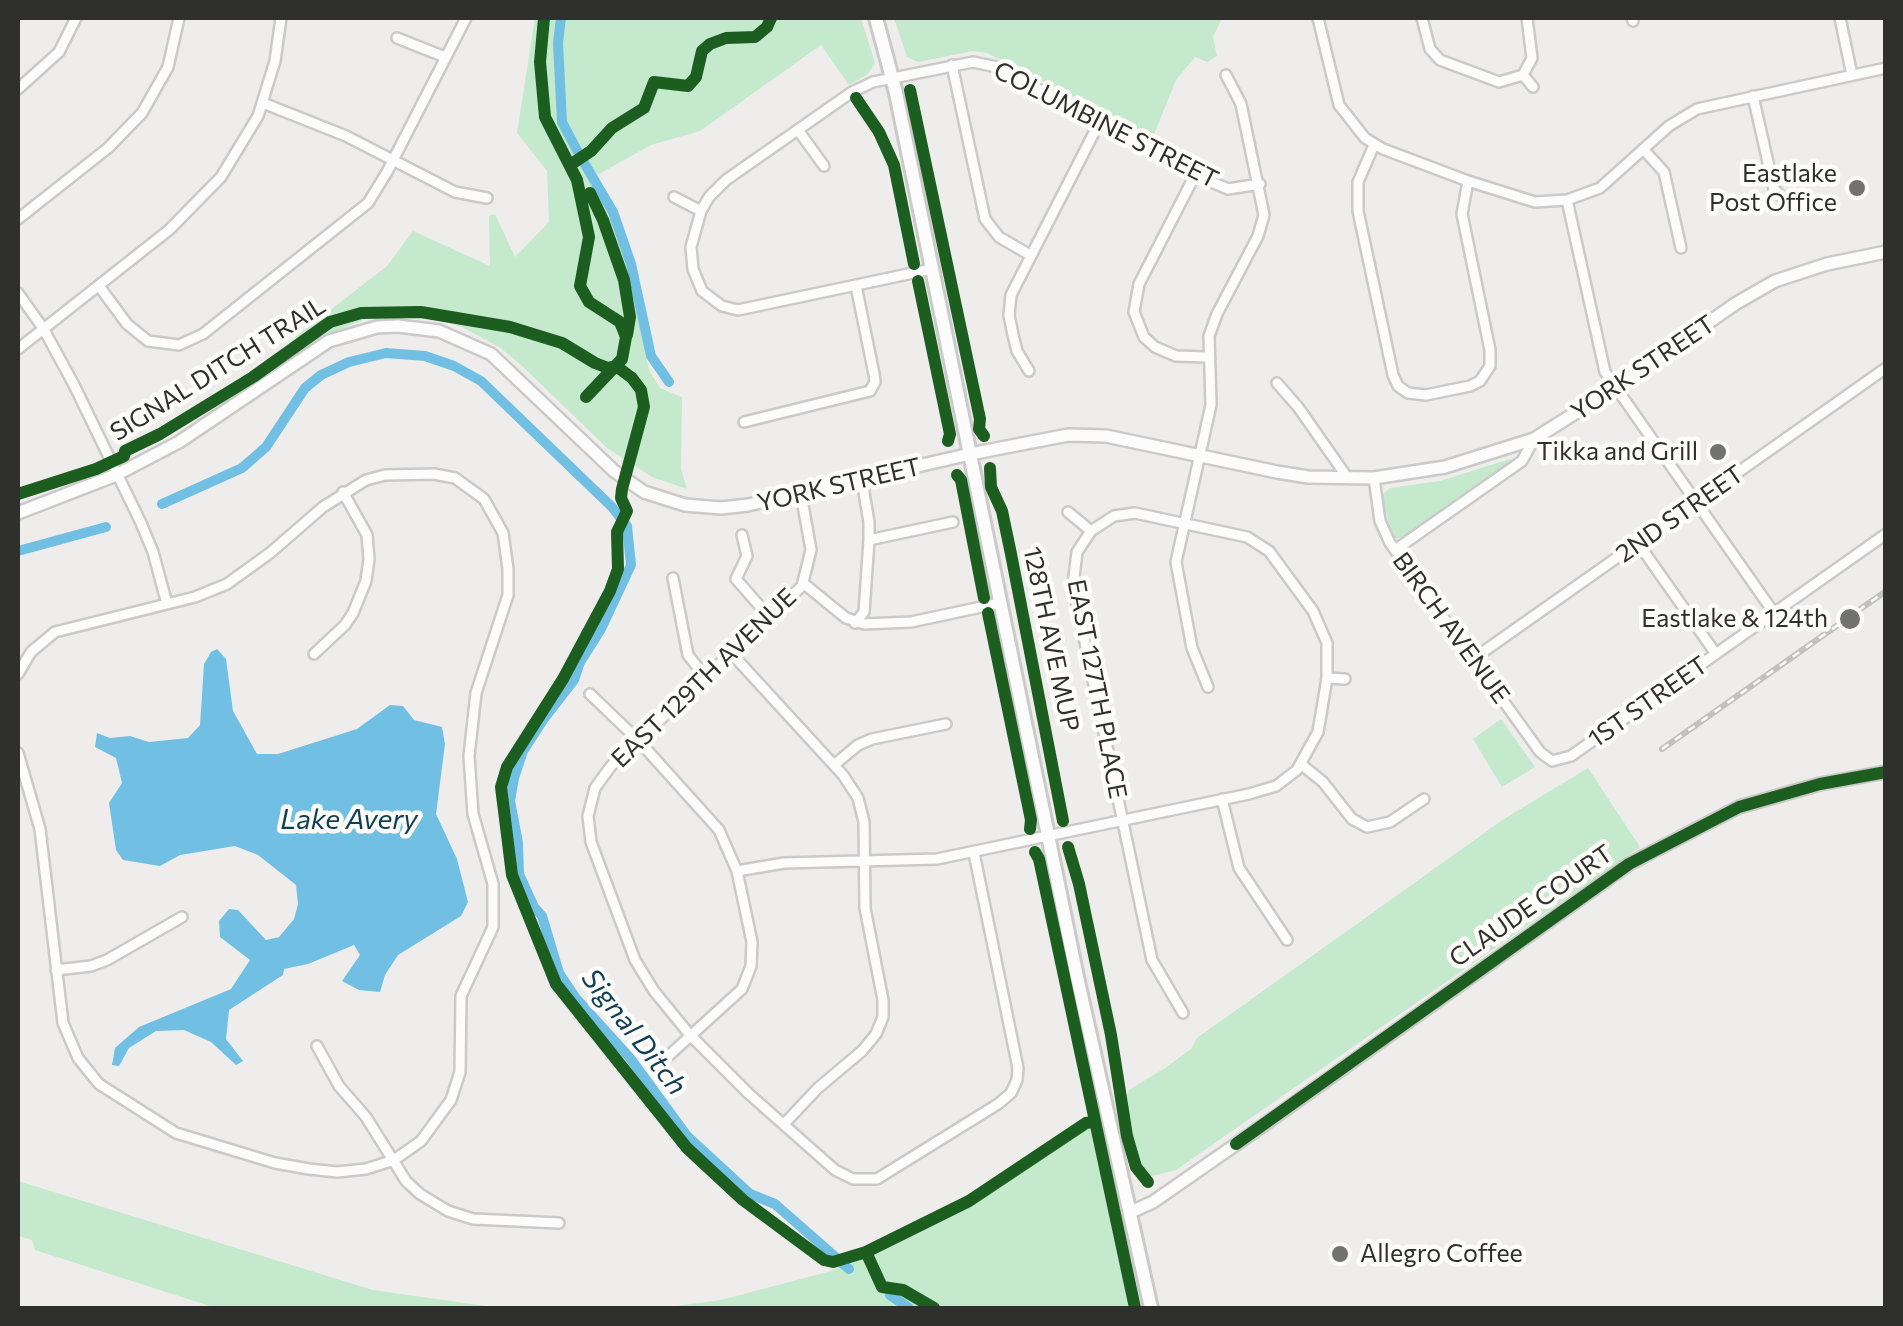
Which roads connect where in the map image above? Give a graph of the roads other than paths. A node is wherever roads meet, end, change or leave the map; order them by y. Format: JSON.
{"nodes":[{"id":1,"x":76,"y":18,"type":"edge"},
{"id":2,"x":180,"y":18,"type":"edge"},
{"id":3,"x":282,"y":18,"type":"edge"},
{"id":4,"x":466,"y":18,"type":"edge"},
{"id":5,"x":876,"y":18,"type":"edge"},
{"id":6,"x":1318,"y":18,"type":"edge"},
{"id":7,"x":1422,"y":18,"type":"edge"},
{"id":8,"x":1527,"y":18,"type":"edge"},
{"id":9,"x":1840,"y":18,"type":"edge"},
{"id":10,"x":397,"y":38,"type":"dead end"},
{"id":11,"x":445,"y":57,"type":"junction"},
{"id":12,"x":952,"y":65,"type":"junction"},
{"id":13,"x":1886,"y":68,"type":"edge"},
{"id":14,"x":1523,"y":74,"type":"junction"},
{"id":15,"x":1852,"y":75,"type":"junction"},
{"id":16,"x":1226,"y":76,"type":"dead end"},
{"id":17,"x":893,"y":78,"type":"junction"},
{"id":18,"x":1533,"y":86,"type":"dead end"},
{"id":19,"x":18,"y":88,"type":"edge"},
{"id":20,"x":1753,"y":96,"type":"junction"},
{"id":21,"x":263,"y":104,"type":"junction"},
{"id":22,"x":1100,"y":121,"type":"junction"},
{"id":23,"x":798,"y":130,"type":"junction"},
{"id":24,"x":1374,"y":145,"type":"junction"},
{"id":25,"x":1643,"y":149,"type":"junction"},
{"id":26,"x":393,"y":161,"type":"junction"},
{"id":27,"x":824,"y":166,"type":"dead end"},
{"id":28,"x":1196,"y":173,"type":"junction"},
{"id":29,"x":1468,"y":181,"type":"junction"},
{"id":30,"x":1260,"y":184,"type":"junction"},
{"id":31,"x":674,"y":197,"type":"dead end"},
{"id":32,"x":487,"y":198,"type":"dead end"},
{"id":33,"x":1567,"y":200,"type":"junction"},
{"id":34,"x":1785,"y":200,"type":"dead end"},
{"id":35,"x":701,"y":211,"type":"junction"},
{"id":36,"x":18,"y":219,"type":"edge"},
{"id":37,"x":1681,"y":248,"type":"dead end"},
{"id":38,"x":1886,"y":252,"type":"edge"},
{"id":39,"x":1030,"y":256,"type":"junction"},
{"id":40,"x":932,"y":269,"type":"junction"},
{"id":41,"x":99,"y":286,"type":"junction"},
{"id":42,"x":856,"y":286,"type":"junction"},
{"id":43,"x":18,"y":292,"type":"edge"},
{"id":44,"x":711,"y":300,"type":"junction"},
{"id":45,"x":704,"y":309,"type":"dead end"},
{"id":46,"x":43,"y":328,"type":"junction"},
{"id":47,"x":18,"y":350,"type":"edge"},
{"id":48,"x":1207,"y":356,"type":"junction"},
{"id":49,"x":1886,"y":368,"type":"edge"},
{"id":50,"x":1029,"y":372,"type":"dead end"},
{"id":51,"x":1276,"y":383,"type":"dead end"},
{"id":52,"x":1615,"y":388,"type":"junction"},
{"id":53,"x":1402,"y":390,"type":"junction"},
{"id":54,"x":1394,"y":399,"type":"dead end"},
{"id":55,"x":744,"y":422,"type":"dead end"},
{"id":56,"x":1534,"y":439,"type":"junction"},
{"id":57,"x":970,"y":454,"type":"junction"},
{"id":58,"x":1201,"y":456,"type":"junction"},
{"id":59,"x":116,"y":474,"type":"junction"},
{"id":60,"x":1348,"y":477,"type":"junction"},
{"id":61,"x":1374,"y":478,"type":"junction"},
{"id":62,"x":862,"y":481,"type":"junction"},
{"id":63,"x":343,"y":492,"type":"junction"},
{"id":64,"x":801,"y":494,"type":"junction"},
{"id":65,"x":1695,"y":502,"type":"junction"},
{"id":66,"x":1068,"y":512,"type":"dead end"},
{"id":67,"x":18,"y":513,"type":"edge"},
{"id":68,"x":953,"y":522,"type":"dead end"},
{"id":69,"x":1184,"y":524,"type":"junction"},
{"id":70,"x":1091,"y":531,"type":"junction"},
{"id":71,"x":1886,"y":534,"type":"edge"},
{"id":72,"x":742,"y":535,"type":"dead end"},
{"id":73,"x":869,"y":540,"type":"junction"},
{"id":74,"x":1638,"y":543,"type":"junction"},
{"id":75,"x":1394,"y":550,"type":"junction"},
{"id":76,"x":673,"y":578,"type":"dead end"},
{"id":77,"x":803,"y":583,"type":"junction"},
{"id":78,"x":167,"y":604,"type":"junction"},
{"id":79,"x":1000,"y":604,"type":"junction"},
{"id":80,"x":1774,"y":613,"type":"junction"},
{"id":81,"x":770,"y":618,"type":"junction"},
{"id":82,"x":855,"y":622,"type":"junction"},
{"id":83,"x":314,"y":654,"type":"dead end"},
{"id":84,"x":732,"y":654,"type":"junction"},
{"id":85,"x":1716,"y":654,"type":"junction"},
{"id":86,"x":1474,"y":659,"type":"junction"},
{"id":87,"x":18,"y":674,"type":"edge"},
{"id":88,"x":706,"y":678,"type":"junction"},
{"id":89,"x":1327,"y":678,"type":"junction"},
{"id":90,"x":1344,"y":679,"type":"dead end"},
{"id":91,"x":1208,"y":688,"type":"dead end"},
{"id":92,"x":590,"y":694,"type":"dead end"},
{"id":93,"x":946,"y":724,"type":"dead end"},
{"id":94,"x":638,"y":740,"type":"junction"},
{"id":95,"x":18,"y":753,"type":"edge"},
{"id":96,"x":1556,"y":761,"type":"joint"},
{"id":97,"x":1302,"y":764,"type":"junction"},
{"id":98,"x":834,"y":765,"type":"junction"},
{"id":99,"x":1886,"y":772,"type":"edge"},
{"id":100,"x":1222,"y":799,"type":"junction"},
{"id":101,"x":1424,"y":799,"type":"dead end"},
{"id":102,"x":1122,"y":822,"type":"junction"},
{"id":103,"x":1048,"y":837,"type":"junction"},
{"id":104,"x":974,"y":853,"type":"junction"},
{"id":105,"x":864,"y":863,"type":"junction"},
{"id":106,"x":737,"y":871,"type":"junction"},
{"id":107,"x":182,"y":917,"type":"dead end"},
{"id":108,"x":1287,"y":940,"type":"dead end"},
{"id":109,"x":56,"y":970,"type":"junction"},
{"id":110,"x":1183,"y":1013,"type":"dead end"},
{"id":111,"x":690,"y":1036,"type":"junction"},
{"id":112,"x":317,"y":1046,"type":"dead end"},
{"id":113,"x":665,"y":1059,"type":"dead end"},
{"id":114,"x":784,"y":1124,"type":"junction"},
{"id":115,"x":394,"y":1160,"type":"junction"},
{"id":116,"x":1131,"y":1212,"type":"junction"},
{"id":117,"x":559,"y":1223,"type":"dead end"},
{"id":118,"x":1150,"y":1308,"type":"edge"}],
"edges":[{"from":1,"to":19,"type":"street"},
{"from":2,"to":36,"type":"street"},
{"from":3,"to":21,"type":"street"},
{"from":4,"to":11,"type":"street"},
{"from":5,"to":17,"type":"main road"},
{"from":6,"to":24,"type":"street"},
{"from":7,"to":14,"type":"street"},
{"from":8,"to":14,"type":"street"},
{"from":9,"to":15,"type":"street"},
{"from":10,"to":11,"type":"street"},
{"from":11,"to":26,"type":"street"},
{"from":12,"to":17,"type":"street","name":"COLUMBINE STREET"},
{"from":12,"to":22,"type":"street","name":"COLUMBINE STREET"},
{"from":12,"to":39,"type":"street"},
{"from":13,"to":15,"type":"street"},
{"from":14,"to":18,"type":"street"},
{"from":15,"to":20,"type":"street"},
{"from":16,"to":30,"type":"street"},
{"from":17,"to":23,"type":"street","name":"COLUMBINE STREET"},
{"from":17,"to":40,"type":"main road"},
{"from":20,"to":25,"type":"street"},
{"from":20,"to":34,"type":"street"},
{"from":21,"to":26,"type":"street"},
{"from":21,"to":41,"type":"street"},
{"from":22,"to":28,"type":"street","name":"COLUMBINE STREET"},
{"from":22,"to":39,"type":"street"},
{"from":23,"to":27,"type":"street"},
{"from":23,"to":35,"type":"street","name":"COLUMBINE STREET"},
{"from":24,"to":29,"type":"street"},
{"from":24,"to":53,"type":"street"},
{"from":25,"to":33,"type":"street"},
{"from":25,"to":37,"type":"street"},
{"from":26,"to":32,"type":"street"},
{"from":26,"to":41,"type":"street"},
{"from":28,"to":30,"type":"street","name":"COLUMBINE STREET"},
{"from":28,"to":48,"type":"street"},
{"from":29,"to":33,"type":"street"},
{"from":29,"to":53,"type":"street"},
{"from":30,"to":48,"type":"street"},
{"from":31,"to":35,"type":"street"},
{"from":33,"to":52,"type":"street"},
{"from":35,"to":44,"type":"street"},
{"from":38,"to":52,"type":"street","name":"YORK STREET"},
{"from":39,"to":50,"type":"street"},
{"from":40,"to":42,"type":"street"},
{"from":40,"to":57,"type":"main road"},
{"from":41,"to":46,"type":"street"},
{"from":42,"to":44,"type":"street"},
{"from":42,"to":55,"type":"street"},
{"from":43,"to":46,"type":"street"},
{"from":44,"to":45,"type":"street"},
{"from":46,"to":47,"type":"street"},
{"from":46,"to":59,"type":"street"},
{"from":48,"to":58,"type":"street"},
{"from":49,"to":65,"type":"street","name":"2ND STREET"},
{"from":51,"to":60,"type":"street"},
{"from":52,"to":56,"type":"street","name":"YORK STREET"},
{"from":52,"to":65,"type":"street"},
{"from":53,"to":54,"type":"street"},
{"from":56,"to":61,"type":"street","name":"YORK STREET"},
{"from":56,"to":75,"type":"street"},
{"from":57,"to":58,"type":"street","name":"YORK STREET"},
{"from":57,"to":62,"type":"street","name":"YORK STREET"},
{"from":57,"to":79,"type":"main road"},
{"from":58,"to":60,"type":"street","name":"YORK STREET"},
{"from":58,"to":69,"type":"street"},
{"from":59,"to":64,"type":"street","name":"YORK STREET"},
{"from":59,"to":67,"type":"street","name":"YORK STREET"},
{"from":59,"to":78,"type":"street"},
{"from":60,"to":61,"type":"street","name":"YORK STREET"},
{"from":61,"to":75,"type":"street","name":"BIRCH AVENUE"},
{"from":62,"to":64,"type":"street","name":"YORK STREET"},
{"from":62,"to":73,"type":"street"},
{"from":63,"to":78,"type":"street"},
{"from":63,"to":83,"type":"street"},
{"from":63,"to":115,"type":"street"},
{"from":64,"to":77,"type":"street","name":"EAST 129TH AVENUE"},
{"from":65,"to":74,"type":"street","name":"2ND STREET"},
{"from":65,"to":80,"type":"street"},
{"from":66,"to":70,"type":"street"},
{"from":68,"to":73,"type":"street"},
{"from":69,"to":70,"type":"street"},
{"from":69,"to":89,"type":"street"},
{"from":69,"to":91,"type":"street"},
{"from":70,"to":102,"type":"street","name":"EAST 127TH PLACE"},
{"from":71,"to":80,"type":"street","name":"1ST STREET"},
{"from":72,"to":81,"type":"street"},
{"from":73,"to":82,"type":"street"},
{"from":74,"to":85,"type":"street"},
{"from":74,"to":86,"type":"street","name":"2ND STREET"},
{"from":75,"to":86,"type":"street","name":"BIRCH AVENUE"},
{"from":76,"to":88,"type":"street"},
{"from":77,"to":81,"type":"street","name":"EAST 129TH AVENUE"},
{"from":77,"to":82,"type":"street"},
{"from":78,"to":87,"type":"street"},
{"from":79,"to":82,"type":"street"},
{"from":79,"to":103,"type":"main road"},
{"from":80,"to":85,"type":"street","name":"1ST STREET"},
{"from":81,"to":84,"type":"street","name":"EAST 129TH AVENUE"},
{"from":84,"to":88,"type":"street","name":"EAST 129TH AVENUE"},
{"from":84,"to":98,"type":"street"},
{"from":85,"to":96,"type":"street","name":"1ST STREET"},
{"from":86,"to":96,"type":"street","name":"BIRCH AVENUE"},
{"from":88,"to":94,"type":"street","name":"EAST 129TH AVENUE"},
{"from":89,"to":90,"type":"street"},
{"from":89,"to":97,"type":"street"},
{"from":92,"to":94,"type":"street"},
{"from":93,"to":98,"type":"street"},
{"from":94,"to":106,"type":"street"},
{"from":94,"to":111,"type":"street","name":"EAST 129TH AVENUE"},
{"from":95,"to":109,"type":"street"},
{"from":97,"to":100,"type":"street"},
{"from":97,"to":101,"type":"street"},
{"from":98,"to":105,"type":"street"},
{"from":99,"to":116,"type":"street","name":"CLAUDE COURT"},
{"from":100,"to":102,"type":"street"},
{"from":100,"to":108,"type":"street"},
{"from":102,"to":103,"type":"street"},
{"from":102,"to":110,"type":"street","name":"EAST 127TH PLACE"},
{"from":103,"to":104,"type":"street"},
{"from":103,"to":116,"type":"main road"},
{"from":104,"to":105,"type":"street"},
{"from":104,"to":114,"type":"street","name":"EAST 129TH AVENUE"},
{"from":105,"to":106,"type":"street"},
{"from":105,"to":114,"type":"street"},
{"from":106,"to":111,"type":"street"},
{"from":107,"to":109,"type":"street"},
{"from":109,"to":115,"type":"street"},
{"from":111,"to":113,"type":"street"},
{"from":111,"to":114,"type":"street","name":"EAST 129TH AVENUE"},
{"from":112,"to":115,"type":"street"},
{"from":115,"to":117,"type":"street"},
{"from":116,"to":118,"type":"main road"}]}
